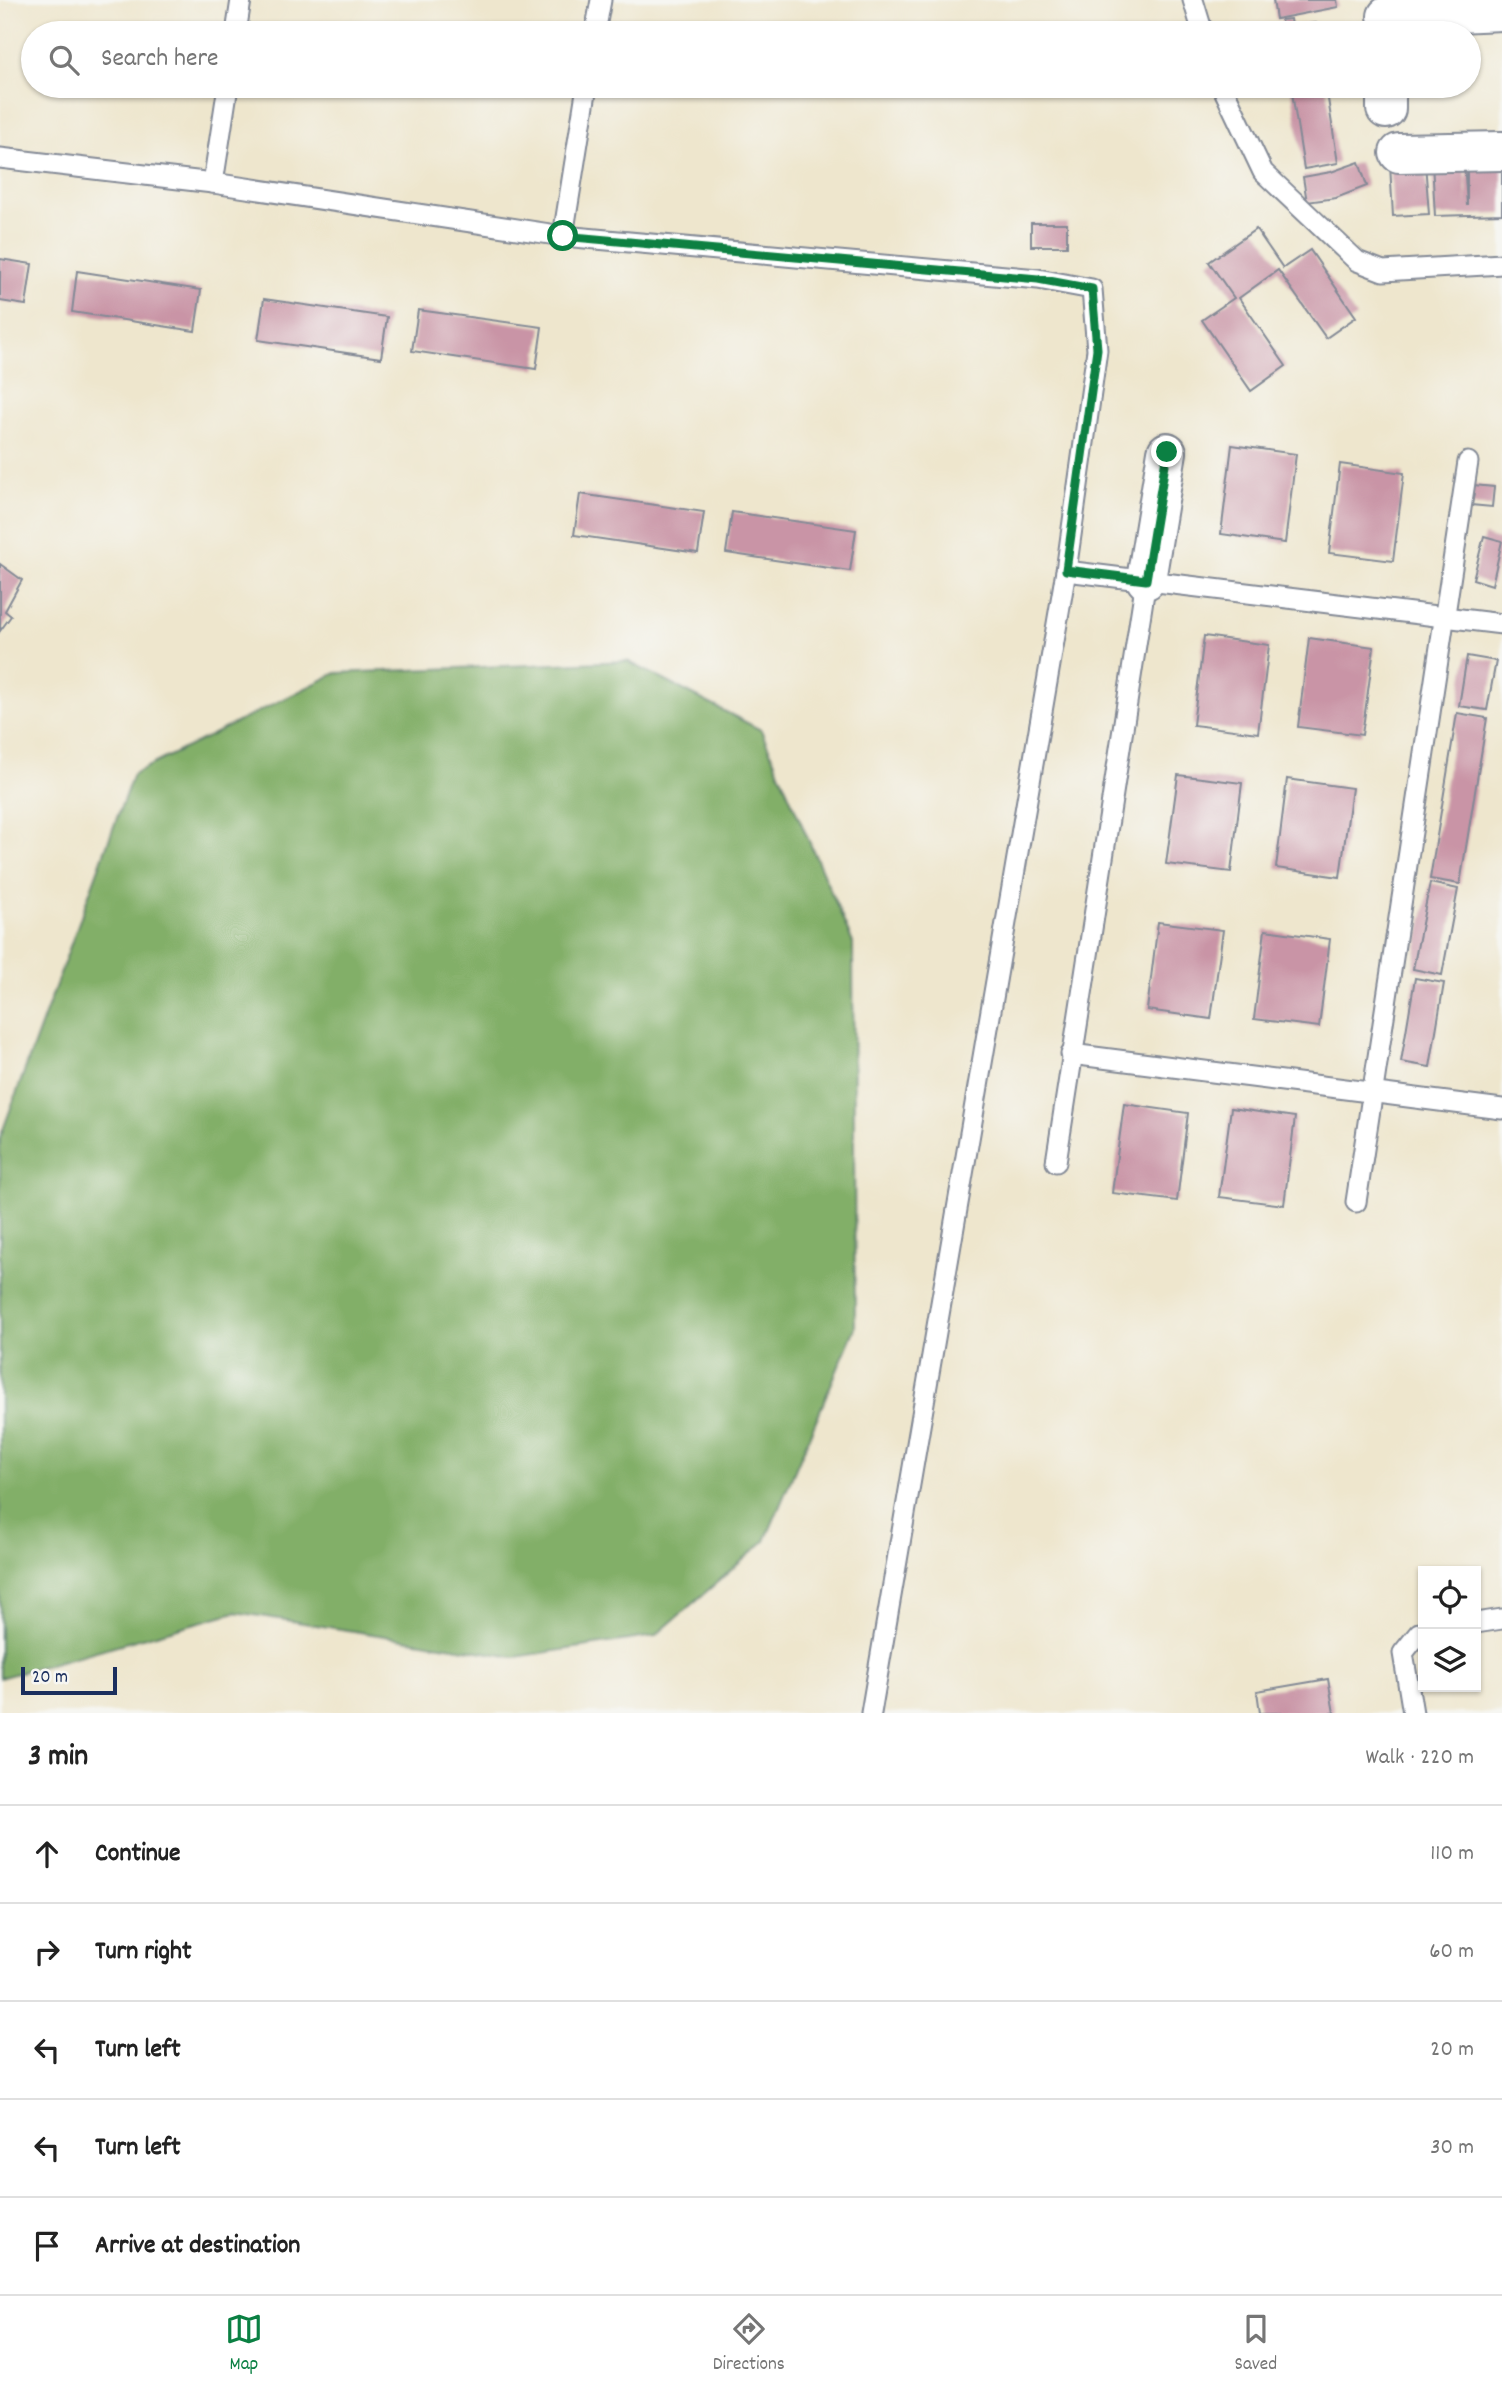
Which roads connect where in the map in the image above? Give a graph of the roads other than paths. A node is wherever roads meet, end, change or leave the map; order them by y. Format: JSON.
{"nodes":[{"id":1,"x":241,"y":0,"type":"edge"},
{"id":2,"x":601,"y":0,"type":"edge"},
{"id":3,"x":1193,"y":0,"type":"edge"},
{"id":4,"x":1502,"y":11,"type":"edge"},
{"id":5,"x":1387,"y":17,"type":"edge"},
{"id":6,"x":238,"y":21,"type":"edge"},
{"id":7,"x":598,"y":21,"type":"edge"},
{"id":8,"x":1199,"y":21,"type":"edge"},
{"id":9,"x":226,"y":98,"type":"edge"},
{"id":10,"x":585,"y":98,"type":"edge"},
{"id":11,"x":1228,"y":98,"type":"edge"},
{"id":12,"x":1502,"y":151,"type":"edge"},
{"id":13,"x":1399,"y":153,"type":"dead end"},
{"id":14,"x":0,"y":158,"type":"edge"},
{"id":15,"x":213,"y":183,"type":"junction"},
{"id":16,"x":563,"y":236,"type":"junction"},
{"id":17,"x":1502,"y":264,"type":"edge"},
{"id":18,"x":1167,"y":452,"type":"dead end"},
{"id":19,"x":1468,"y":462,"type":"dead end"},
{"id":20,"x":1066,"y":570,"type":"junction"},
{"id":21,"x":1146,"y":580,"type":"junction"},
{"id":22,"x":1442,"y":616,"type":"junction"},
{"id":23,"x":1502,"y":624,"type":"edge"},
{"id":24,"x":1071,"y":1054,"type":"junction"},
{"id":25,"x":1373,"y":1091,"type":"junction"},
{"id":26,"x":1502,"y":1109,"type":"edge"},
{"id":27,"x":1056,"y":1162,"type":"dead end"},
{"id":28,"x":1356,"y":1202,"type":"dead end"},
{"id":29,"x":1502,"y":1619,"type":"edge"},
{"id":30,"x":1481,"y":1622,"type":"edge"},
{"id":31,"x":1418,"y":1634,"type":"edge"},
{"id":32,"x":871,"y":1713,"type":"edge"},
{"id":33,"x":1413,"y":1713,"type":"edge"}],
"edges":[{"from":1,"to":6,"type":"lane"},
{"from":2,"to":7,"type":"lane"},
{"from":3,"to":8,"type":"lane"},
{"from":4,"to":5,"type":"street"},
{"from":9,"to":15,"type":"lane"},
{"from":10,"to":16,"type":"lane"},
{"from":11,"to":17,"type":"lane"},
{"from":12,"to":13,"type":"street"},
{"from":14,"to":15,"type":"lane"},
{"from":15,"to":16,"type":"lane"},
{"from":16,"to":20,"type":"lane"},
{"from":18,"to":21,"type":"street"},
{"from":19,"to":22,"type":"lane"},
{"from":20,"to":21,"type":"lane"},
{"from":20,"to":32,"type":"lane"},
{"from":21,"to":22,"type":"lane"},
{"from":21,"to":24,"type":"lane"},
{"from":22,"to":23,"type":"lane"},
{"from":22,"to":25,"type":"lane"},
{"from":24,"to":25,"type":"lane"},
{"from":24,"to":27,"type":"lane"},
{"from":25,"to":26,"type":"lane"},
{"from":25,"to":28,"type":"lane"},
{"from":29,"to":30,"type":"lane"},
{"from":31,"to":33,"type":"lane"}]}
